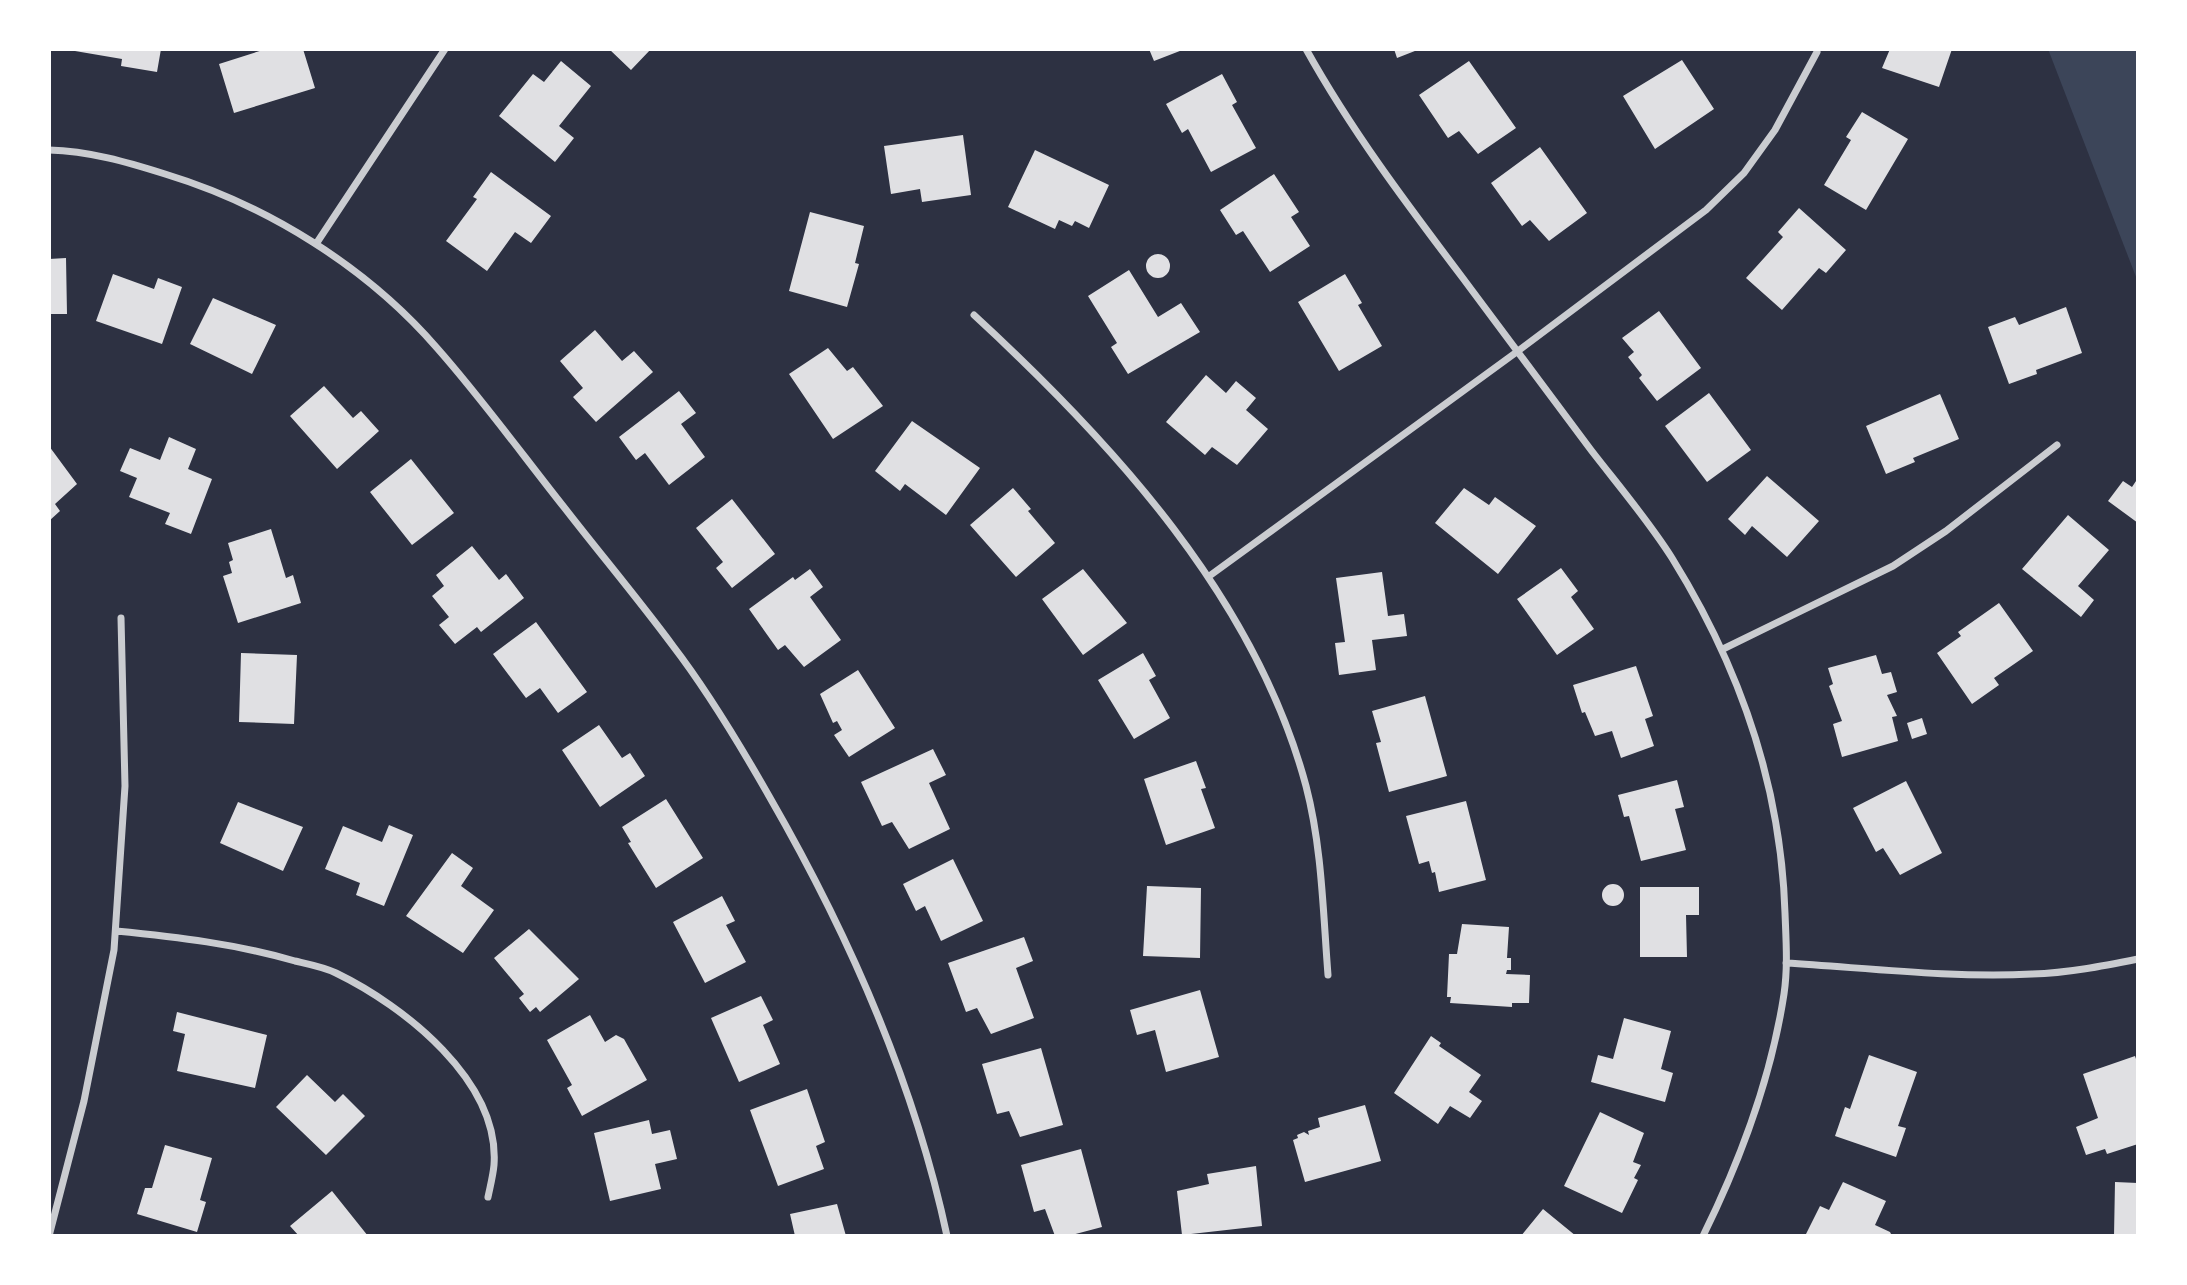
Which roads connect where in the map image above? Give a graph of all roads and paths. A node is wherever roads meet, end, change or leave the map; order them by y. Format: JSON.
{"nodes":[{"id":1,"x":445,"y":49,"type":"edge"},
{"id":2,"x":1306,"y":49,"type":"edge"},
{"id":3,"x":1817,"y":52,"type":"dead end"},
{"id":4,"x":49,"y":150,"type":"edge"},
{"id":5,"x":316,"y":244,"type":"junction"},
{"id":6,"x":974,"y":315,"type":"dead end"},
{"id":7,"x":1518,"y":351,"type":"junction"},
{"id":8,"x":2057,"y":445,"type":"dead end"},
{"id":9,"x":1208,"y":577,"type":"junction"},
{"id":10,"x":121,"y":618,"type":"dead end"},
{"id":11,"x":1723,"y":649,"type":"junction"},
{"id":12,"x":116,"y":931,"type":"junction"},
{"id":13,"x":2138,"y":959,"type":"edge"},
{"id":14,"x":1786,"y":963,"type":"junction"},
{"id":15,"x":1328,"y":975,"type":"dead end"},
{"id":16,"x":488,"y":1197,"type":"dead end"},
{"id":17,"x":49,"y":1236,"type":"edge"},
{"id":18,"x":947,"y":1236,"type":"edge"},
{"id":19,"x":1703,"y":1236,"type":"edge"}],
"edges":[{"from":1,"to":5,"type":"street"},
{"from":2,"to":7,"type":"street"},
{"from":3,"to":7,"type":"street"},
{"from":4,"to":5,"type":"street"},
{"from":5,"to":18,"type":"street"},
{"from":6,"to":9,"type":"street"},
{"from":7,"to":9,"type":"street"},
{"from":7,"to":11,"type":"street"},
{"from":8,"to":11,"type":"street"},
{"from":9,"to":15,"type":"street"},
{"from":10,"to":12,"type":"street"},
{"from":11,"to":14,"type":"street"},
{"from":12,"to":16,"type":"street"},
{"from":12,"to":17,"type":"street"},
{"from":13,"to":14,"type":"street"},
{"from":14,"to":19,"type":"street"}]}
